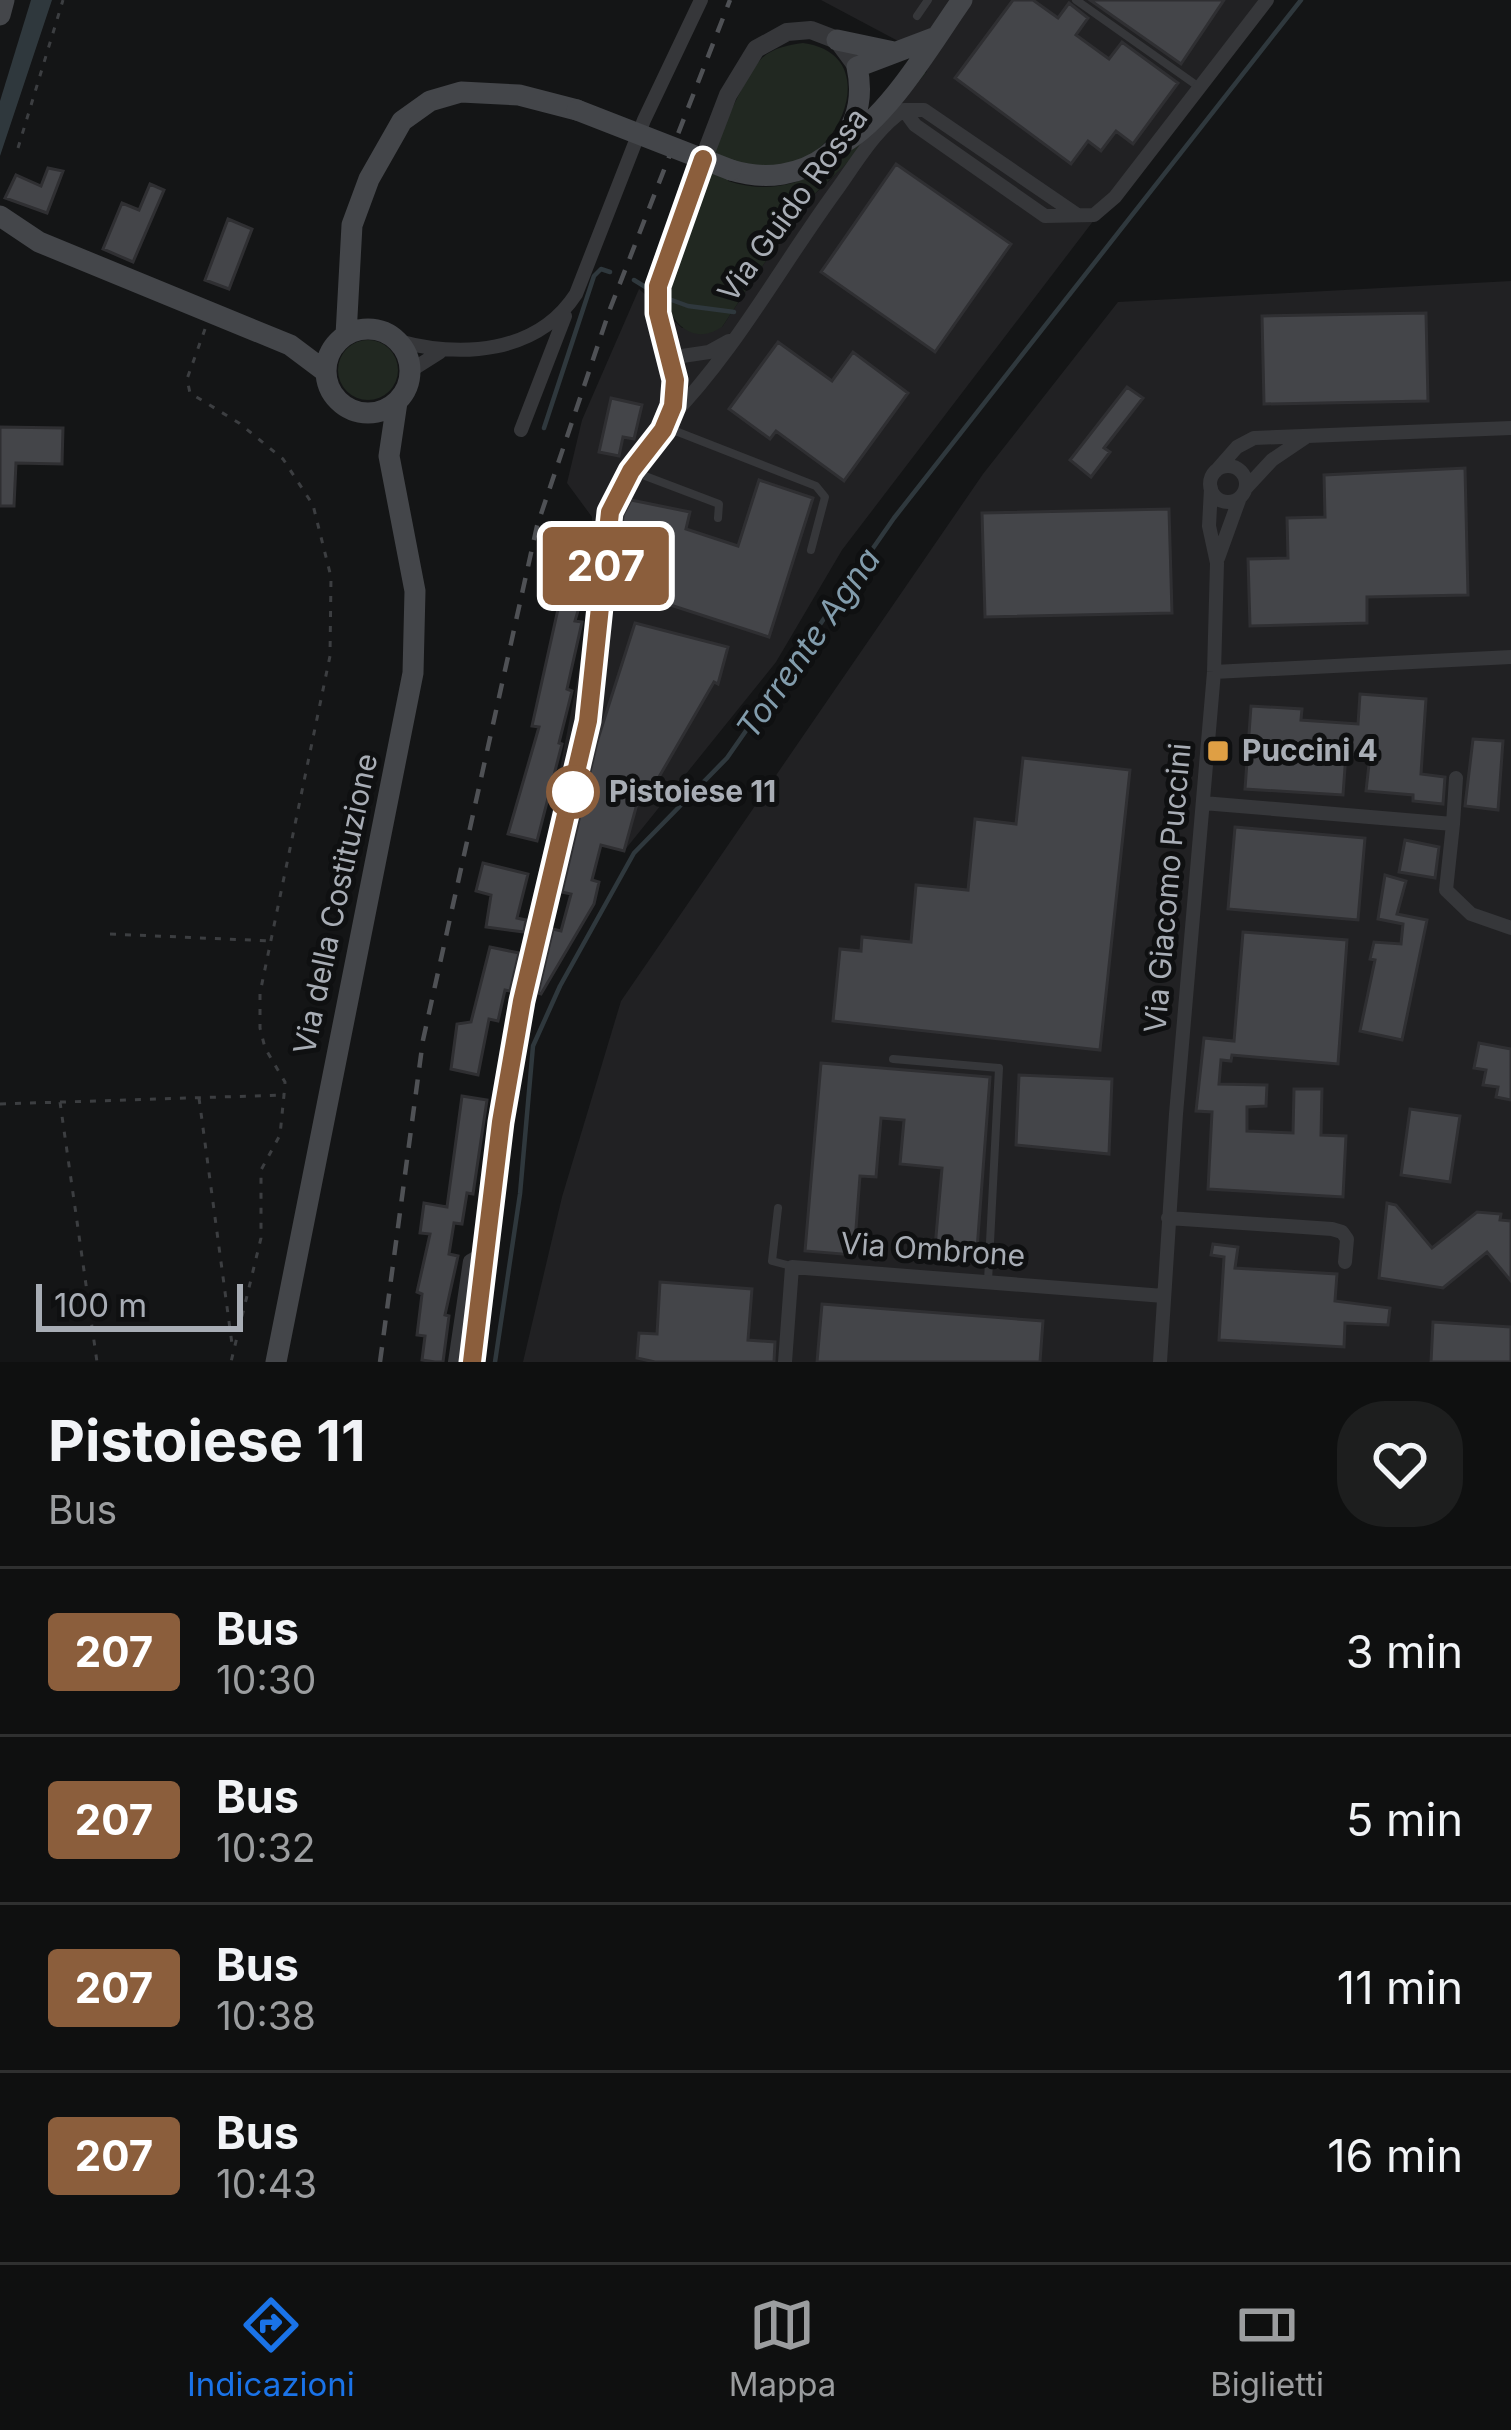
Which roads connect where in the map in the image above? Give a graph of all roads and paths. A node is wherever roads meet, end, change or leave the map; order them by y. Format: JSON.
{"nodes":[{"id":1,"x":4,"y":0,"type":"edge"},
{"id":2,"x":63,"y":0,"type":"edge"},
{"id":3,"x":701,"y":0,"type":"edge"},
{"id":4,"x":928,"y":0,"type":"edge"},
{"id":5,"x":962,"y":0,"type":"edge"},
{"id":6,"x":1076,"y":0,"type":"edge"},
{"id":7,"x":1267,"y":0,"type":"edge"},
{"id":8,"x":0,"y":15,"type":"edge"},
{"id":9,"x":916,"y":16,"type":"dead end"},
{"id":10,"x":936,"y":37,"type":"junction"},
{"id":11,"x":837,"y":40,"type":"junction"},
{"id":12,"x":900,"y":53,"type":"junction"},
{"id":13,"x":858,"y":78,"type":"junction"},
{"id":14,"x":902,"y":83,"type":"junction"},
{"id":15,"x":1200,"y":88,"type":"junction"},
{"id":16,"x":837,"y":147,"type":"junction"},
{"id":17,"x":18,"y":148,"type":"dead end"},
{"id":18,"x":0,"y":216,"type":"edge"},
{"id":19,"x":350,"y":284,"type":"junction"},
{"id":20,"x":569,"y":305,"type":"junction"},
{"id":21,"x":212,"y":314,"type":"junction"},
{"id":22,"x":369,"y":329,"type":"junction"},
{"id":23,"x":733,"y":338,"type":"junction"},
{"id":24,"x":398,"y":341,"type":"junction"},
{"id":25,"x":445,"y":350,"type":"junction"},
{"id":26,"x":334,"y":352,"type":"junction"},
{"id":27,"x":669,"y":358,"type":"junction"},
{"id":28,"x":410,"y":371,"type":"junction"},
{"id":29,"x":397,"y":402,"type":"junction"},
{"id":30,"x":352,"y":410,"type":"junction"},
{"id":31,"x":666,"y":425,"type":"junction"},
{"id":32,"x":1511,"y":428,"type":"edge"},
{"id":33,"x":521,"y":430,"type":"dead end"},
{"id":34,"x":1307,"y":436,"type":"junction"},
{"id":35,"x":389,"y":456,"type":"junction"},
{"id":36,"x":631,"y":471,"type":"junction"},
{"id":37,"x":1215,"y":472,"type":"junction"},
{"id":38,"x":1211,"y":488,"type":"junction"},
{"id":39,"x":1243,"y":493,"type":"junction"},
{"id":40,"x":718,"y":518,"type":"dead end"},
{"id":41,"x":811,"y":550,"type":"dead end"},
{"id":42,"x":1217,"y":563,"type":"junction"},
{"id":43,"x":1511,"y":657,"type":"edge"},
{"id":44,"x":1214,"y":672,"type":"junction"},
{"id":45,"x":1456,"y":778,"type":"dead end"},
{"id":46,"x":1202,"y":803,"type":"junction"},
{"id":47,"x":1453,"y":824,"type":"junction"},
{"id":48,"x":1511,"y":928,"type":"edge"},
{"id":49,"x":110,"y":934,"type":"dead end"},
{"id":50,"x":274,"y":940,"type":"junction"},
{"id":51,"x":893,"y":1059,"type":"dead end"},
{"id":52,"x":284,"y":1095,"type":"junction"},
{"id":53,"x":199,"y":1096,"type":"junction"},
{"id":54,"x":59,"y":1100,"type":"junction"},
{"id":55,"x":0,"y":1104,"type":"edge"},
{"id":56,"x":778,"y":1208,"type":"dead end"},
{"id":57,"x":1168,"y":1218,"type":"junction"},
{"id":58,"x":488,"y":1251,"type":"junction"},
{"id":59,"x":1345,"y":1262,"type":"dead end"},
{"id":60,"x":792,"y":1267,"type":"junction"},
{"id":61,"x":988,"y":1281,"type":"junction"},
{"id":62,"x":1164,"y":1296,"type":"junction"},
{"id":63,"x":233,"y":1351,"type":"junction"},
{"id":64,"x":98,"y":1362,"type":"edge"},
{"id":65,"x":231,"y":1362,"type":"edge"},
{"id":66,"x":276,"y":1362,"type":"edge"},
{"id":67,"x":455,"y":1362,"type":"edge"},
{"id":68,"x":472,"y":1362,"type":"edge"},
{"id":69,"x":785,"y":1362,"type":"edge"},
{"id":70,"x":1160,"y":1362,"type":"edge"}],
"edges":[{"from":1,"to":8,"type":"main road"},
{"from":2,"to":17,"type":"path"},
{"from":3,"to":20,"type":"street"},
{"from":4,"to":9,"type":"lane"},
{"from":5,"to":10,"type":"main road","name":"Via Guido Rossa"},
{"from":6,"to":15,"type":"lane"},
{"from":7,"to":15,"type":"street"},
{"from":10,"to":12,"type":"main road","name":"Via Guido Rossa"},
{"from":10,"to":14,"type":"main road","name":"Via Guido Rossa"},
{"from":11,"to":12,"type":"main road"},
{"from":11,"to":13,"type":"street"},
{"from":11,"to":27,"type":"street"},
{"from":12,"to":13,"type":"main road","name":"Via Guido Rossa"},
{"from":13,"to":14,"type":"main road"},
{"from":13,"to":16,"type":"main road"},
{"from":14,"to":16,"type":"main road","name":"Via Guido Rossa"},
{"from":15,"to":23,"type":"street","name":"Via Guido Rossa"},
{"from":16,"to":19,"type":"main road","name":"Via Guido Rossa","bridge":true},
{"from":18,"to":21,"type":"main road"},
{"from":19,"to":22,"type":"main road"},
{"from":19,"to":26,"type":"main road","name":"Via Guido Rossa"},
{"from":20,"to":25,"type":"street"},
{"from":20,"to":33,"type":"street"},
{"from":21,"to":26,"type":"main road"},
{"from":21,"to":50,"type":"path"},
{"from":22,"to":24,"type":"main road"},
{"from":22,"to":26,"type":"main road"},
{"from":23,"to":27,"type":"street","name":"Via Guido Rossa"},
{"from":23,"to":31,"type":"street","name":"Via Guido Rossa"},
{"from":24,"to":25,"type":"street"},
{"from":24,"to":28,"type":"main road"},
{"from":25,"to":28,"type":"street"},
{"from":26,"to":30,"type":"main road"},
{"from":27,"to":31,"type":"street"},
{"from":28,"to":29,"type":"main road"},
{"from":29,"to":30,"type":"main road"},
{"from":29,"to":35,"type":"main road"},
{"from":30,"to":35,"type":"main road"},
{"from":31,"to":36,"type":"street"},
{"from":31,"to":41,"type":"lane"},
{"from":32,"to":34,"type":"street"},
{"from":34,"to":37,"type":"street"},
{"from":34,"to":39,"type":"street","name":"Via Giacomo Puccini"},
{"from":35,"to":66,"type":"main road","name":"Via della Costituzione"},
{"from":36,"to":40,"type":"lane"},
{"from":36,"to":58,"type":"street"},
{"from":37,"to":38,"type":"street"},
{"from":37,"to":39,"type":"street"},
{"from":38,"to":39,"type":"street"},
{"from":38,"to":42,"type":"street","name":"Via Giacomo Puccini"},
{"from":39,"to":42,"type":"street","name":"Via Giacomo Puccini"},
{"from":42,"to":44,"type":"street","name":"Via Giacomo Puccini"},
{"from":43,"to":44,"type":"street"},
{"from":44,"to":46,"type":"street","name":"Via Giacomo Puccini"},
{"from":45,"to":47,"type":"street"},
{"from":46,"to":47,"type":"street"},
{"from":46,"to":57,"type":"street","name":"Via Giacomo Puccini"},
{"from":47,"to":48,"type":"street"},
{"from":49,"to":50,"type":"path"},
{"from":50,"to":52,"type":"path"},
{"from":51,"to":61,"type":"lane"},
{"from":52,"to":53,"type":"path"},
{"from":52,"to":63,"type":"path"},
{"from":53,"to":54,"type":"path"},
{"from":53,"to":63,"type":"path"},
{"from":54,"to":55,"type":"path"},
{"from":54,"to":64,"type":"path"},
{"from":56,"to":60,"type":"lane"},
{"from":57,"to":59,"type":"street"},
{"from":57,"to":62,"type":"street","name":"Via Giacomo Puccini"},
{"from":58,"to":67,"type":"street"},
{"from":58,"to":68,"type":"street"},
{"from":60,"to":61,"type":"street","name":"Via Ombrone"},
{"from":60,"to":69,"type":"street"},
{"from":61,"to":62,"type":"street","name":"Via Ombrone"},
{"from":62,"to":70,"type":"street","name":"Via Giacomo Puccini"},
{"from":63,"to":65,"type":"path"}]}
